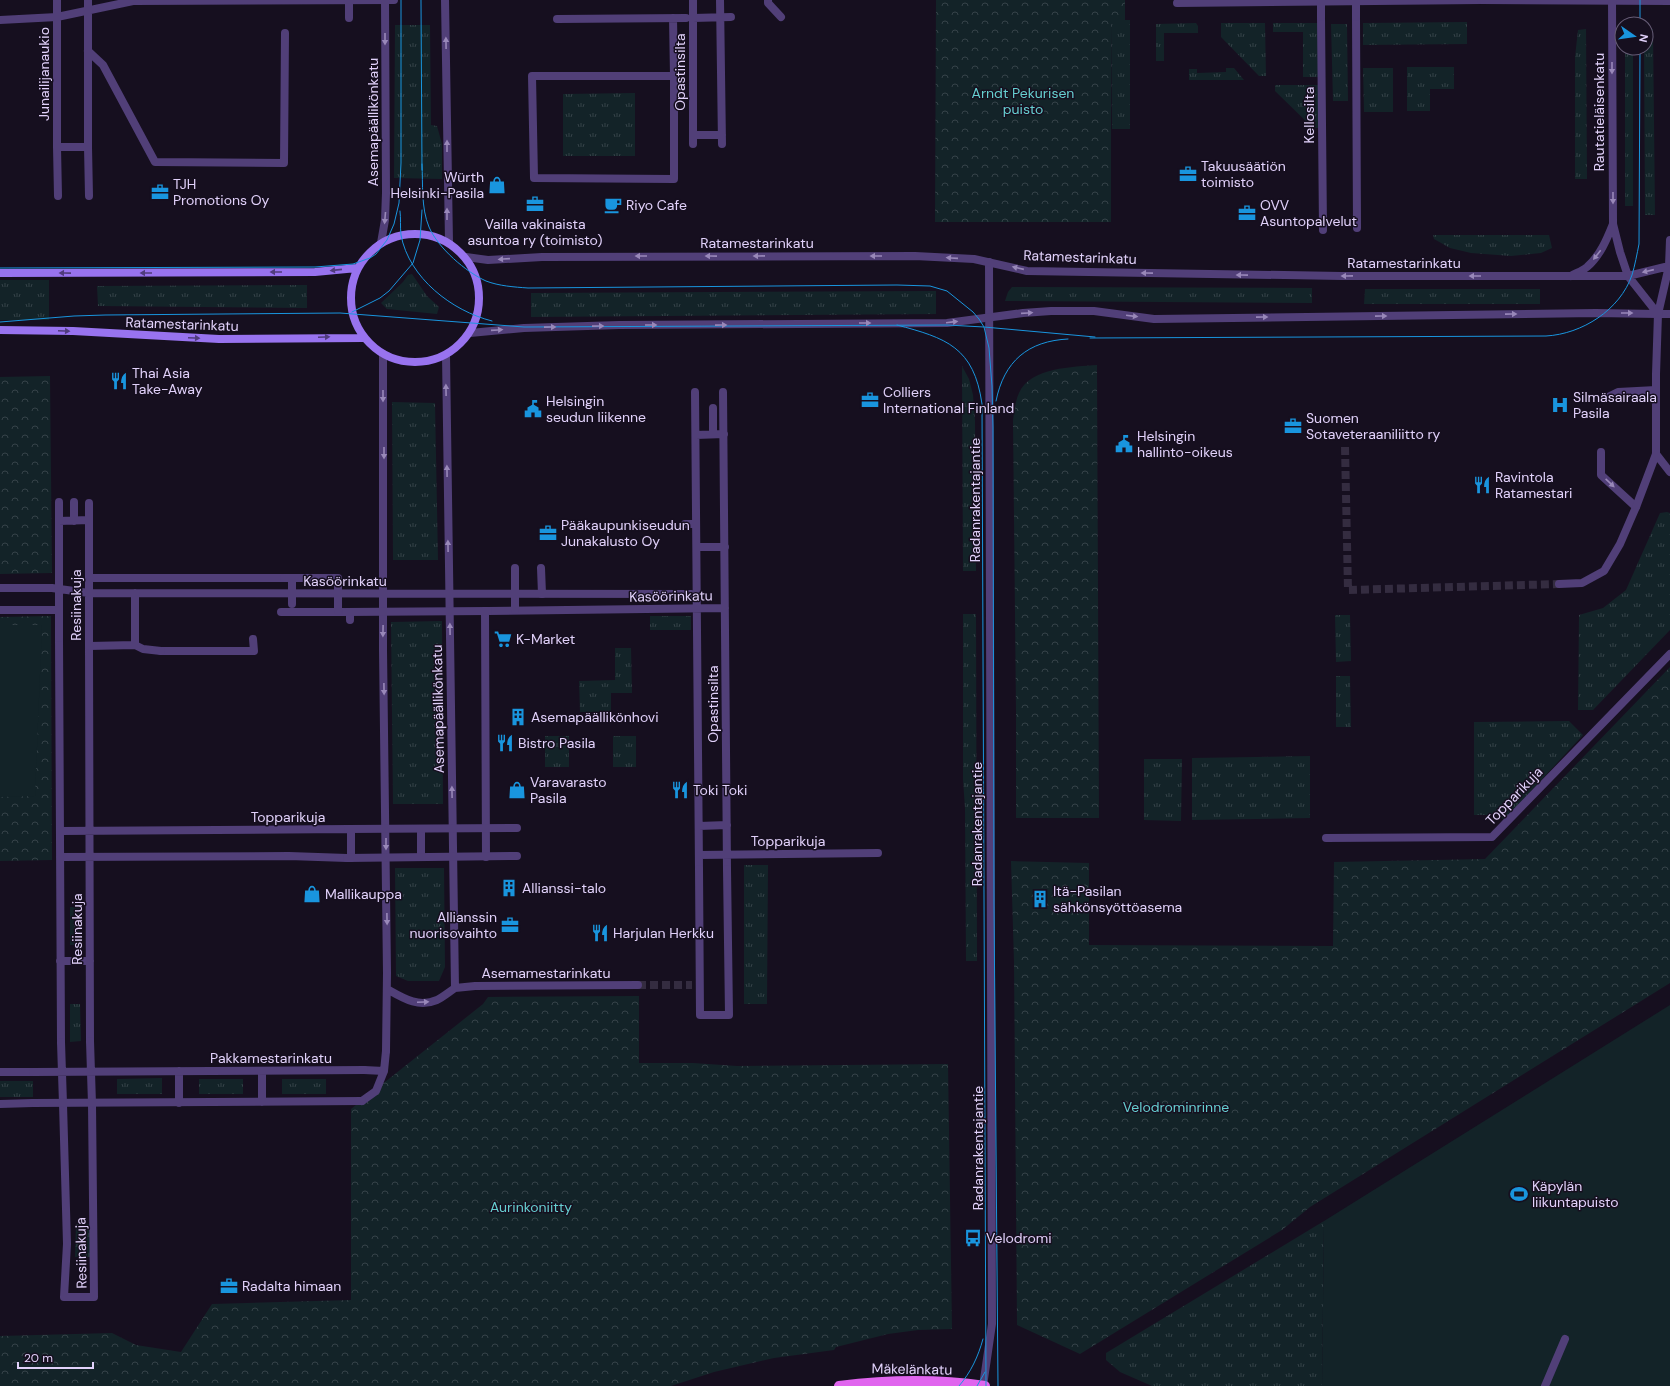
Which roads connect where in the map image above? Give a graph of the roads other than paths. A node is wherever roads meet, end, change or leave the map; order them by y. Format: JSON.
{"nodes":[{"id":1,"x":57,"y":0,"type":"edge"},
{"id":2,"x":88,"y":0,"type":"edge"},
{"id":3,"x":133,"y":0,"type":"edge"},
{"id":4,"x":349,"y":0,"type":"edge"},
{"id":5,"x":385,"y":0,"type":"edge"},
{"id":6,"x":394,"y":0,"type":"edge"},
{"id":7,"x":446,"y":0,"type":"edge"},
{"id":8,"x":693,"y":0,"type":"edge"},
{"id":9,"x":720,"y":0,"type":"edge"},
{"id":10,"x":768,"y":0,"type":"edge"},
{"id":11,"x":1321,"y":0,"type":"edge"},
{"id":12,"x":1356,"y":0,"type":"edge"},
{"id":13,"x":1482,"y":0,"type":"edge"},
{"id":14,"x":1612,"y":0,"type":"edge"},
{"id":15,"x":1670,"y":1,"type":"edge"},
{"id":16,"x":1177,"y":3,"type":"dead end"},
{"id":17,"x":88,"y":11,"type":"junction"},
{"id":18,"x":57,"y":17,"type":"junction"},
{"id":19,"x":720,"y":17,"type":"junction"},
{"id":20,"x":731,"y":17,"type":"dead end"},
{"id":21,"x":781,"y":17,"type":"dead end"},
{"id":22,"x":349,"y":18,"type":"dead end"},
{"id":23,"x":673,"y":18,"type":"junction"},
{"id":24,"x":690,"y":18,"type":"junction"},
{"id":25,"x":557,"y":19,"type":"dead end"},
{"id":26,"x":0,"y":20,"type":"edge"},
{"id":27,"x":285,"y":33,"type":"dead end"},
{"id":28,"x":88,"y":51,"type":"junction"},
{"id":29,"x":674,"y":76,"type":"junction"},
{"id":30,"x":693,"y":135,"type":"junction"},
{"id":31,"x":722,"y":135,"type":"junction"},
{"id":32,"x":693,"y":144,"type":"dead end"},
{"id":33,"x":722,"y":144,"type":"dead end"},
{"id":34,"x":57,"y":147,"type":"junction"},
{"id":35,"x":88,"y":147,"type":"junction"},
{"id":36,"x":58,"y":196,"type":"dead end"},
{"id":37,"x":89,"y":196,"type":"dead end"},
{"id":38,"x":1613,"y":224,"type":"junction"},
{"id":39,"x":1357,"y":228,"type":"dead end"},
{"id":40,"x":1323,"y":230,"type":"dead end"},
{"id":41,"x":1670,"y":240,"type":"edge"},
{"id":42,"x":449,"y":242,"type":"junction"},
{"id":43,"x":381,"y":243,"type":"junction"},
{"id":44,"x":466,"y":257,"type":"junction"},
{"id":45,"x":989,"y":262,"type":"junction"},
{"id":46,"x":1670,"y":266,"type":"edge"},
{"id":47,"x":357,"y":268,"type":"junction"},
{"id":48,"x":0,"y":273,"type":"edge"},
{"id":49,"x":1628,"y":276,"type":"junction"},
{"id":50,"x":1570,"y":277,"type":"junction"},
{"id":51,"x":1658,"y":314,"type":"junction"},
{"id":52,"x":1670,"y":314,"type":"edge"},
{"id":53,"x":988,"y":318,"type":"junction"},
{"id":54,"x":0,"y":330,"type":"edge"},
{"id":55,"x":470,"y":333,"type":"junction"},
{"id":56,"x":363,"y":338,"type":"junction"},
{"id":57,"x":383,"y":354,"type":"junction"},
{"id":58,"x":446,"y":355,"type":"junction"},
{"id":59,"x":1656,"y":390,"type":"junction"},
{"id":60,"x":695,"y":392,"type":"dead end"},
{"id":61,"x":724,"y":392,"type":"dead end"},
{"id":62,"x":1608,"y":397,"type":"dead end"},
{"id":63,"x":713,"y":408,"type":"dead end"},
{"id":64,"x":696,"y":434,"type":"junction"},
{"id":65,"x":713,"y":434,"type":"junction"},
{"id":66,"x":724,"y":434,"type":"junction"},
{"id":67,"x":1601,"y":452,"type":"dead end"},
{"id":68,"x":1656,"y":454,"type":"junction"},
{"id":69,"x":1670,"y":472,"type":"edge"},
{"id":70,"x":59,"y":502,"type":"dead end"},
{"id":71,"x":74,"y":502,"type":"dead end"},
{"id":72,"x":89,"y":502,"type":"dead end"},
{"id":73,"x":1636,"y":507,"type":"junction"},
{"id":74,"x":89,"y":520,"type":"junction"},
{"id":75,"x":59,"y":521,"type":"junction"},
{"id":76,"x":74,"y":521,"type":"junction"},
{"id":77,"x":685,"y":524,"type":"dead end"},
{"id":78,"x":696,"y":524,"type":"junction"},
{"id":79,"x":697,"y":547,"type":"junction"},
{"id":80,"x":725,"y":547,"type":"junction"},
{"id":81,"x":515,"y":568,"type":"dead end"},
{"id":82,"x":541,"y":568,"type":"dead end"},
{"id":83,"x":89,"y":578,"type":"junction"},
{"id":84,"x":288,"y":578,"type":"junction"},
{"id":85,"x":1559,"y":584,"type":"tunnel mouth"},
{"id":86,"x":0,"y":588,"type":"edge"},
{"id":87,"x":60,"y":589,"type":"junction"},
{"id":88,"x":89,"y":593,"type":"junction"},
{"id":89,"x":136,"y":593,"type":"junction"},
{"id":90,"x":384,"y":594,"type":"junction"},
{"id":91,"x":542,"y":594,"type":"junction"},
{"id":92,"x":691,"y":594,"type":"dead end"},
{"id":93,"x":449,"y":595,"type":"junction"},
{"id":94,"x":725,"y":608,"type":"junction"},
{"id":95,"x":694,"y":609,"type":"junction"},
{"id":96,"x":0,"y":610,"type":"edge"},
{"id":97,"x":59,"y":610,"type":"junction"},
{"id":98,"x":515,"y":610,"type":"junction"},
{"id":99,"x":338,"y":611,"type":"junction"},
{"id":100,"x":485,"y":611,"type":"junction"},
{"id":101,"x":281,"y":612,"type":"dead end"},
{"id":102,"x":292,"y":612,"type":"junction"},
{"id":103,"x":253,"y":639,"type":"dead end"},
{"id":104,"x":135,"y":645,"type":"junction"},
{"id":105,"x":90,"y":646,"type":"junction"},
{"id":106,"x":1670,"y":654,"type":"edge"},
{"id":107,"x":727,"y":825,"type":"junction"},
{"id":108,"x":699,"y":826,"type":"junction"},
{"id":109,"x":486,"y":828,"type":"junction"},
{"id":110,"x":517,"y":828,"type":"dead end"},
{"id":111,"x":350,"y":829,"type":"junction"},
{"id":112,"x":421,"y":829,"type":"junction"},
{"id":113,"x":60,"y":831,"type":"junction"},
{"id":114,"x":90,"y":831,"type":"junction"},
{"id":115,"x":1326,"y":838,"type":"dead end"},
{"id":116,"x":878,"y":853,"type":"dead end"},
{"id":117,"x":727,"y":854,"type":"junction"},
{"id":118,"x":699,"y":855,"type":"junction"},
{"id":119,"x":517,"y":856,"type":"dead end"},
{"id":120,"x":60,"y":857,"type":"junction"},
{"id":121,"x":90,"y":857,"type":"junction"},
{"id":122,"x":421,"y":857,"type":"junction"},
{"id":123,"x":486,"y":857,"type":"junction"},
{"id":124,"x":349,"y":858,"type":"junction"},
{"id":125,"x":60,"y":961,"type":"junction"},
{"id":126,"x":90,"y":961,"type":"junction"},
{"id":127,"x":638,"y":985,"type":"tunnel mouth"},
{"id":128,"x":454,"y":988,"type":"junction"},
{"id":129,"x":387,"y":989,"type":"junction"},
{"id":130,"x":179,"y":1071,"type":"junction"},
{"id":131,"x":262,"y":1071,"type":"junction"},
{"id":132,"x":384,"y":1071,"type":"junction"},
{"id":133,"x":0,"y":1072,"type":"edge"},
{"id":134,"x":61,"y":1072,"type":"junction"},
{"id":135,"x":91,"y":1072,"type":"junction"},
{"id":136,"x":262,"y":1102,"type":"junction"},
{"id":137,"x":179,"y":1103,"type":"junction"},
{"id":138,"x":0,"y":1104,"type":"edge"},
{"id":139,"x":63,"y":1104,"type":"junction"},
{"id":140,"x":92,"y":1104,"type":"junction"},
{"id":141,"x":1565,"y":1338,"type":"dead end"},
{"id":142,"x":839,"y":1386,"type":"edge"},
{"id":143,"x":984,"y":1386,"type":"edge"},
{"id":144,"x":1545,"y":1386,"type":"edge"}],
"edges":[{"from":1,"to":18,"type":"street","name":"Junailijanaukio"},
{"from":2,"to":17,"type":"street"},
{"from":3,"to":5,"type":"street"},
{"from":3,"to":17,"type":"street"},
{"from":4,"to":22,"type":"street","bridge":true},
{"from":5,"to":6,"type":"street"},
{"from":5,"to":43,"type":"street","name":"Asemapäällikönkatu","one_way":true},
{"from":42,"to":7,"type":"street","one_way":true},
{"from":8,"to":24,"type":"street","name":"Opastinsilta"},
{"from":9,"to":19,"type":"street"},
{"from":10,"to":21,"type":"street"},
{"from":11,"to":40,"type":"street","name":"Kellosilta","bridge":true},
{"from":12,"to":39,"type":"street","bridge":true},
{"from":13,"to":14,"type":"street"},
{"from":13,"to":16,"type":"street"},
{"from":14,"to":15,"type":"street"},
{"from":14,"to":38,"type":"street","name":"Rautatieläisenkatu","one_way":true},
{"from":17,"to":18,"type":"street"},
{"from":17,"to":28,"type":"street"},
{"from":18,"to":26,"type":"street"},
{"from":18,"to":34,"type":"street","name":"Junailijanaukio"},
{"from":19,"to":20,"type":"street"},
{"from":19,"to":24,"type":"street"},
{"from":19,"to":31,"type":"street"},
{"from":23,"to":24,"type":"street"},
{"from":23,"to":25,"type":"street"},
{"from":23,"to":29,"type":"street"},
{"from":24,"to":30,"type":"street","name":"Opastinsilta"},
{"from":27,"to":28,"type":"street"},
{"from":28,"to":35,"type":"street"},
{"from":29,"to":29,"type":"street"},
{"from":30,"to":31,"type":"street"},
{"from":30,"to":32,"type":"street","name":"Opastinsilta"},
{"from":31,"to":33,"type":"street"},
{"from":34,"to":35,"type":"street"},
{"from":34,"to":36,"type":"street","name":"Junailijanaukio"},
{"from":35,"to":37,"type":"street"},
{"from":38,"to":49,"type":"street","name":"Rautatieläisenkatu"},
{"from":38,"to":50,"type":"street","name":"Rautatieläisenkatu","one_way":true},
{"from":41,"to":46,"type":"street"},
{"from":42,"to":43,"type":"main road"},
{"from":42,"to":44,"type":"main road"},
{"from":43,"to":47,"type":"main road"},
{"from":45,"to":44,"type":"street","name":"Ratamestarinkatu","one_way":true},
{"from":44,"to":55,"type":"main road"},
{"from":50,"to":45,"type":"street","name":"Ratamestarinkatu","one_way":true},
{"from":45,"to":53,"type":"street","name":"Radanrakentajantie"},
{"from":46,"to":49,"type":"street","name":"Ratamestarinkatu","one_way":true},
{"from":46,"to":51,"type":"street"},
{"from":47,"to":48,"type":"main road","one_way":true},
{"from":47,"to":56,"type":"main road"},
{"from":49,"to":50,"type":"street","name":"Ratamestarinkatu"},
{"from":49,"to":51,"type":"street","name":"Rautatieläisenkatu"},
{"from":51,"to":52,"type":"street"},
{"from":53,"to":51,"type":"street","one_way":true},
{"from":51,"to":59,"type":"street"},
{"from":55,"to":53,"type":"street","one_way":true},
{"from":53,"to":143,"type":"street","name":"Radanrakentajantie"},
{"from":54,"to":56,"type":"main road","name":"Ratamestarinkatu","one_way":true},
{"from":55,"to":58,"type":"main road"},
{"from":56,"to":57,"type":"main road"},
{"from":57,"to":58,"type":"main road"},
{"from":57,"to":90,"type":"street","one_way":true},
{"from":93,"to":58,"type":"street","name":"Asemapäällikönkatu","one_way":true},
{"from":59,"to":62,"type":"street"},
{"from":59,"to":68,"type":"street"},
{"from":60,"to":64,"type":"street","name":"Opastinsilta"},
{"from":61,"to":66,"type":"street","name":"Opastinsilta"},
{"from":63,"to":65,"type":"street"},
{"from":64,"to":65,"type":"street"},
{"from":64,"to":78,"type":"street","name":"Opastinsilta"},
{"from":65,"to":66,"type":"street"},
{"from":66,"to":80,"type":"street","name":"Opastinsilta"},
{"from":67,"to":73,"type":"street","one_way":true},
{"from":68,"to":69,"type":"street"},
{"from":68,"to":73,"type":"street"},
{"from":70,"to":75,"type":"street","name":"Resiinakuja"},
{"from":71,"to":76,"type":"street"},
{"from":72,"to":74,"type":"street","name":"Resiinakuja"},
{"from":73,"to":85,"type":"street"},
{"from":74,"to":76,"type":"street"},
{"from":74,"to":83,"type":"street","name":"Resiinakuja"},
{"from":75,"to":76,"type":"street"},
{"from":75,"to":87,"type":"street","name":"Resiinakuja"},
{"from":77,"to":78,"type":"street"},
{"from":78,"to":79,"type":"street","name":"Opastinsilta"},
{"from":79,"to":80,"type":"street"},
{"from":79,"to":95,"type":"street","name":"Opastinsilta"},
{"from":80,"to":94,"type":"street","name":"Opastinsilta"},
{"from":81,"to":98,"type":"street","bridge":true},
{"from":82,"to":91,"type":"street"},
{"from":83,"to":84,"type":"street"},
{"from":83,"to":88,"type":"street","name":"Resiinakuja"},
{"from":84,"to":99,"type":"street","bridge":true},
{"from":84,"to":102,"type":"street","bridge":true},
{"from":86,"to":87,"type":"street","name":"Kasöörinkatu"},
{"from":87,"to":88,"type":"street","name":"Kasöörinkatu"},
{"from":87,"to":97,"type":"street","name":"Resiinakuja"},
{"from":88,"to":89,"type":"street","name":"Kasöörinkatu"},
{"from":88,"to":105,"type":"street","name":"Resiinakuja"},
{"from":89,"to":90,"type":"street","name":"Kasöörinkatu"},
{"from":89,"to":104,"type":"street"},
{"from":90,"to":93,"type":"street","name":"Kasöörinkatu"},
{"from":90,"to":129,"type":"street","one_way":true},
{"from":91,"to":92,"type":"street","name":"Kasöörinkatu"},
{"from":91,"to":93,"type":"street","name":"Kasöörinkatu"},
{"from":128,"to":93,"type":"street","name":"Asemapäällikönkatu","one_way":true},
{"from":94,"to":95,"type":"street","name":"Kasöörinkatu"},
{"from":94,"to":107,"type":"street","name":"Opastinsilta"},
{"from":95,"to":98,"type":"street","name":"Kasöörinkatu"},
{"from":95,"to":108,"type":"street","name":"Opastinsilta"},
{"from":96,"to":97,"type":"street"},
{"from":97,"to":113,"type":"street","name":"Resiinakuja"},
{"from":98,"to":100,"type":"street","name":"Kasöörinkatu"},
{"from":99,"to":100,"type":"street","name":"Kasöörinkatu","bridge":true},
{"from":99,"to":102,"type":"street","name":"Kasöörinkatu"},
{"from":100,"to":109,"type":"street"},
{"from":101,"to":102,"type":"street","name":"Kasöörinkatu"},
{"from":103,"to":104,"type":"street"},
{"from":104,"to":105,"type":"street"},
{"from":105,"to":114,"type":"street","name":"Resiinakuja"},
{"from":106,"to":115,"type":"street","name":"Topparikuja"},
{"from":107,"to":108,"type":"street"},
{"from":107,"to":117,"type":"street","name":"Opastinsilta"},
{"from":108,"to":118,"type":"street","name":"Opastinsilta"},
{"from":109,"to":110,"type":"street","name":"Topparikuja","bridge":true},
{"from":109,"to":112,"type":"street","name":"Topparikuja","bridge":true},
{"from":109,"to":123,"type":"street"},
{"from":111,"to":112,"type":"street","name":"Topparikuja","bridge":true},
{"from":111,"to":114,"type":"street","name":"Topparikuja"},
{"from":111,"to":124,"type":"street"},
{"from":112,"to":122,"type":"street"},
{"from":113,"to":114,"type":"street","name":"Topparikuja"},
{"from":113,"to":120,"type":"street","name":"Resiinakuja"},
{"from":114,"to":121,"type":"street","name":"Resiinakuja"},
{"from":116,"to":117,"type":"street","name":"Topparikuja"},
{"from":117,"to":118,"type":"street","name":"Topparikuja"},
{"from":117,"to":118,"type":"street","name":"Opastinsilta"},
{"from":119,"to":123,"type":"street","bridge":true},
{"from":120,"to":121,"type":"street"},
{"from":120,"to":125,"type":"street","name":"Resiinakuja"},
{"from":121,"to":124,"type":"street"},
{"from":121,"to":126,"type":"street","name":"Resiinakuja"},
{"from":122,"to":123,"type":"street","bridge":true},
{"from":122,"to":124,"type":"street","bridge":true},
{"from":125,"to":126,"type":"street"},
{"from":125,"to":134,"type":"street","name":"Resiinakuja"},
{"from":126,"to":135,"type":"street","name":"Resiinakuja"},
{"from":127,"to":128,"type":"street","name":"Asemamestarinkatu"},
{"from":129,"to":128,"type":"street","one_way":true},
{"from":129,"to":132,"type":"street"},
{"from":130,"to":131,"type":"street","name":"Pakkamestarinkatu"},
{"from":130,"to":135,"type":"street","name":"Pakkamestarinkatu"},
{"from":130,"to":137,"type":"street"},
{"from":131,"to":132,"type":"street","name":"Pakkamestarinkatu"},
{"from":131,"to":136,"type":"street"},
{"from":132,"to":136,"type":"street"},
{"from":133,"to":134,"type":"street","name":"Pakkamestarinkatu"},
{"from":134,"to":135,"type":"street","name":"Pakkamestarinkatu"},
{"from":134,"to":139,"type":"street","name":"Resiinakuja"},
{"from":135,"to":140,"type":"street","name":"Resiinakuja"},
{"from":136,"to":137,"type":"street"},
{"from":137,"to":140,"type":"street"},
{"from":138,"to":139,"type":"street"},
{"from":139,"to":140,"type":"street"},
{"from":139,"to":140,"type":"street","name":"Resiinakuja"},
{"from":141,"to":144,"type":"street"},
{"from":142,"to":143,"type":"main road","name":"Mäkelänkatu"}]}
